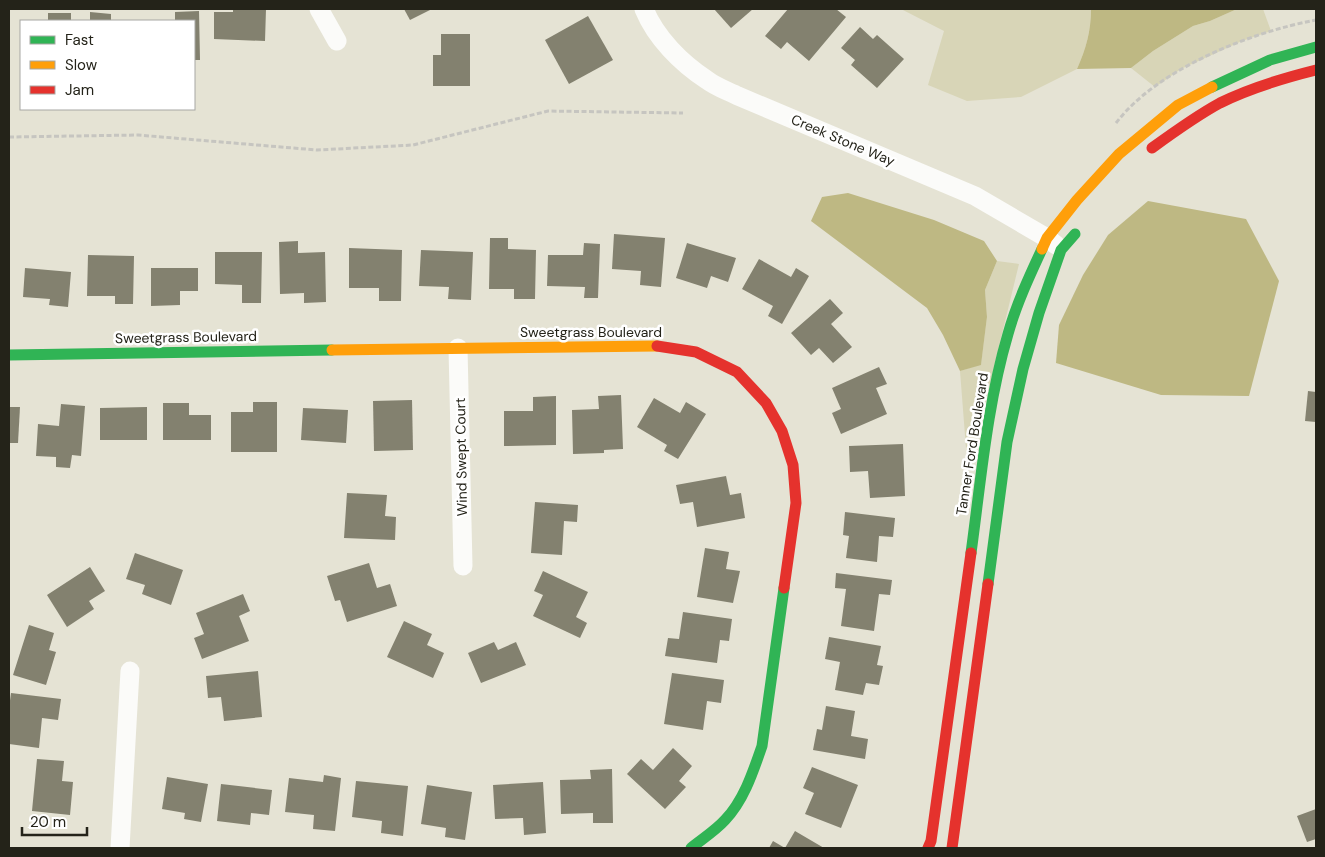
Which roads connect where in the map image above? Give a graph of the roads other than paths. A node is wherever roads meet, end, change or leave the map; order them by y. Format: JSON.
{"nodes":[{"id":1,"x":319,"y":9,"type":"edge"},
{"id":2,"x":644,"y":9,"type":"edge"},
{"id":3,"x":337,"y":41,"type":"dead end"},
{"id":4,"x":1316,"y":47,"type":"edge"},
{"id":5,"x":1316,"y":70,"type":"edge"},
{"id":6,"x":1141,"y":159,"type":"dead end"},
{"id":7,"x":1079,"y":228,"type":"dead end"},
{"id":8,"x":1047,"y":238,"type":"junction"},
{"id":9,"x":1062,"y":250,"type":"junction"},
{"id":10,"x":458,"y":348,"type":"junction"},
{"id":11,"x":9,"y":355,"type":"edge"},
{"id":12,"x":463,"y":566,"type":"dead end"},
{"id":13,"x":130,"y":671,"type":"dead end"},
{"id":14,"x":120,"y":848,"type":"edge"},
{"id":15,"x":691,"y":848,"type":"edge"},
{"id":16,"x":928,"y":848,"type":"edge"},
{"id":17,"x":952,"y":848,"type":"edge"}],
"edges":[{"from":1,"to":3,"type":"street"},
{"from":2,"to":8,"type":"street","name":"Creek Stone Way"},
{"from":4,"to":8,"type":"street","name":"Tanner Ford Boulevard"},
{"from":5,"to":6,"type":"street"},
{"from":7,"to":9,"type":"street"},
{"from":8,"to":9,"type":"street","name":"Creek Stone Way"},
{"from":8,"to":16,"type":"street","name":"Tanner Ford Boulevard"},
{"from":9,"to":17,"type":"street"},
{"from":10,"to":11,"type":"street","name":"Sweetgrass Boulevard"},
{"from":10,"to":12,"type":"street","name":"Wind Swept Court"},
{"from":10,"to":15,"type":"street","name":"Sweetgrass Boulevard"},
{"from":13,"to":14,"type":"street"}]}
